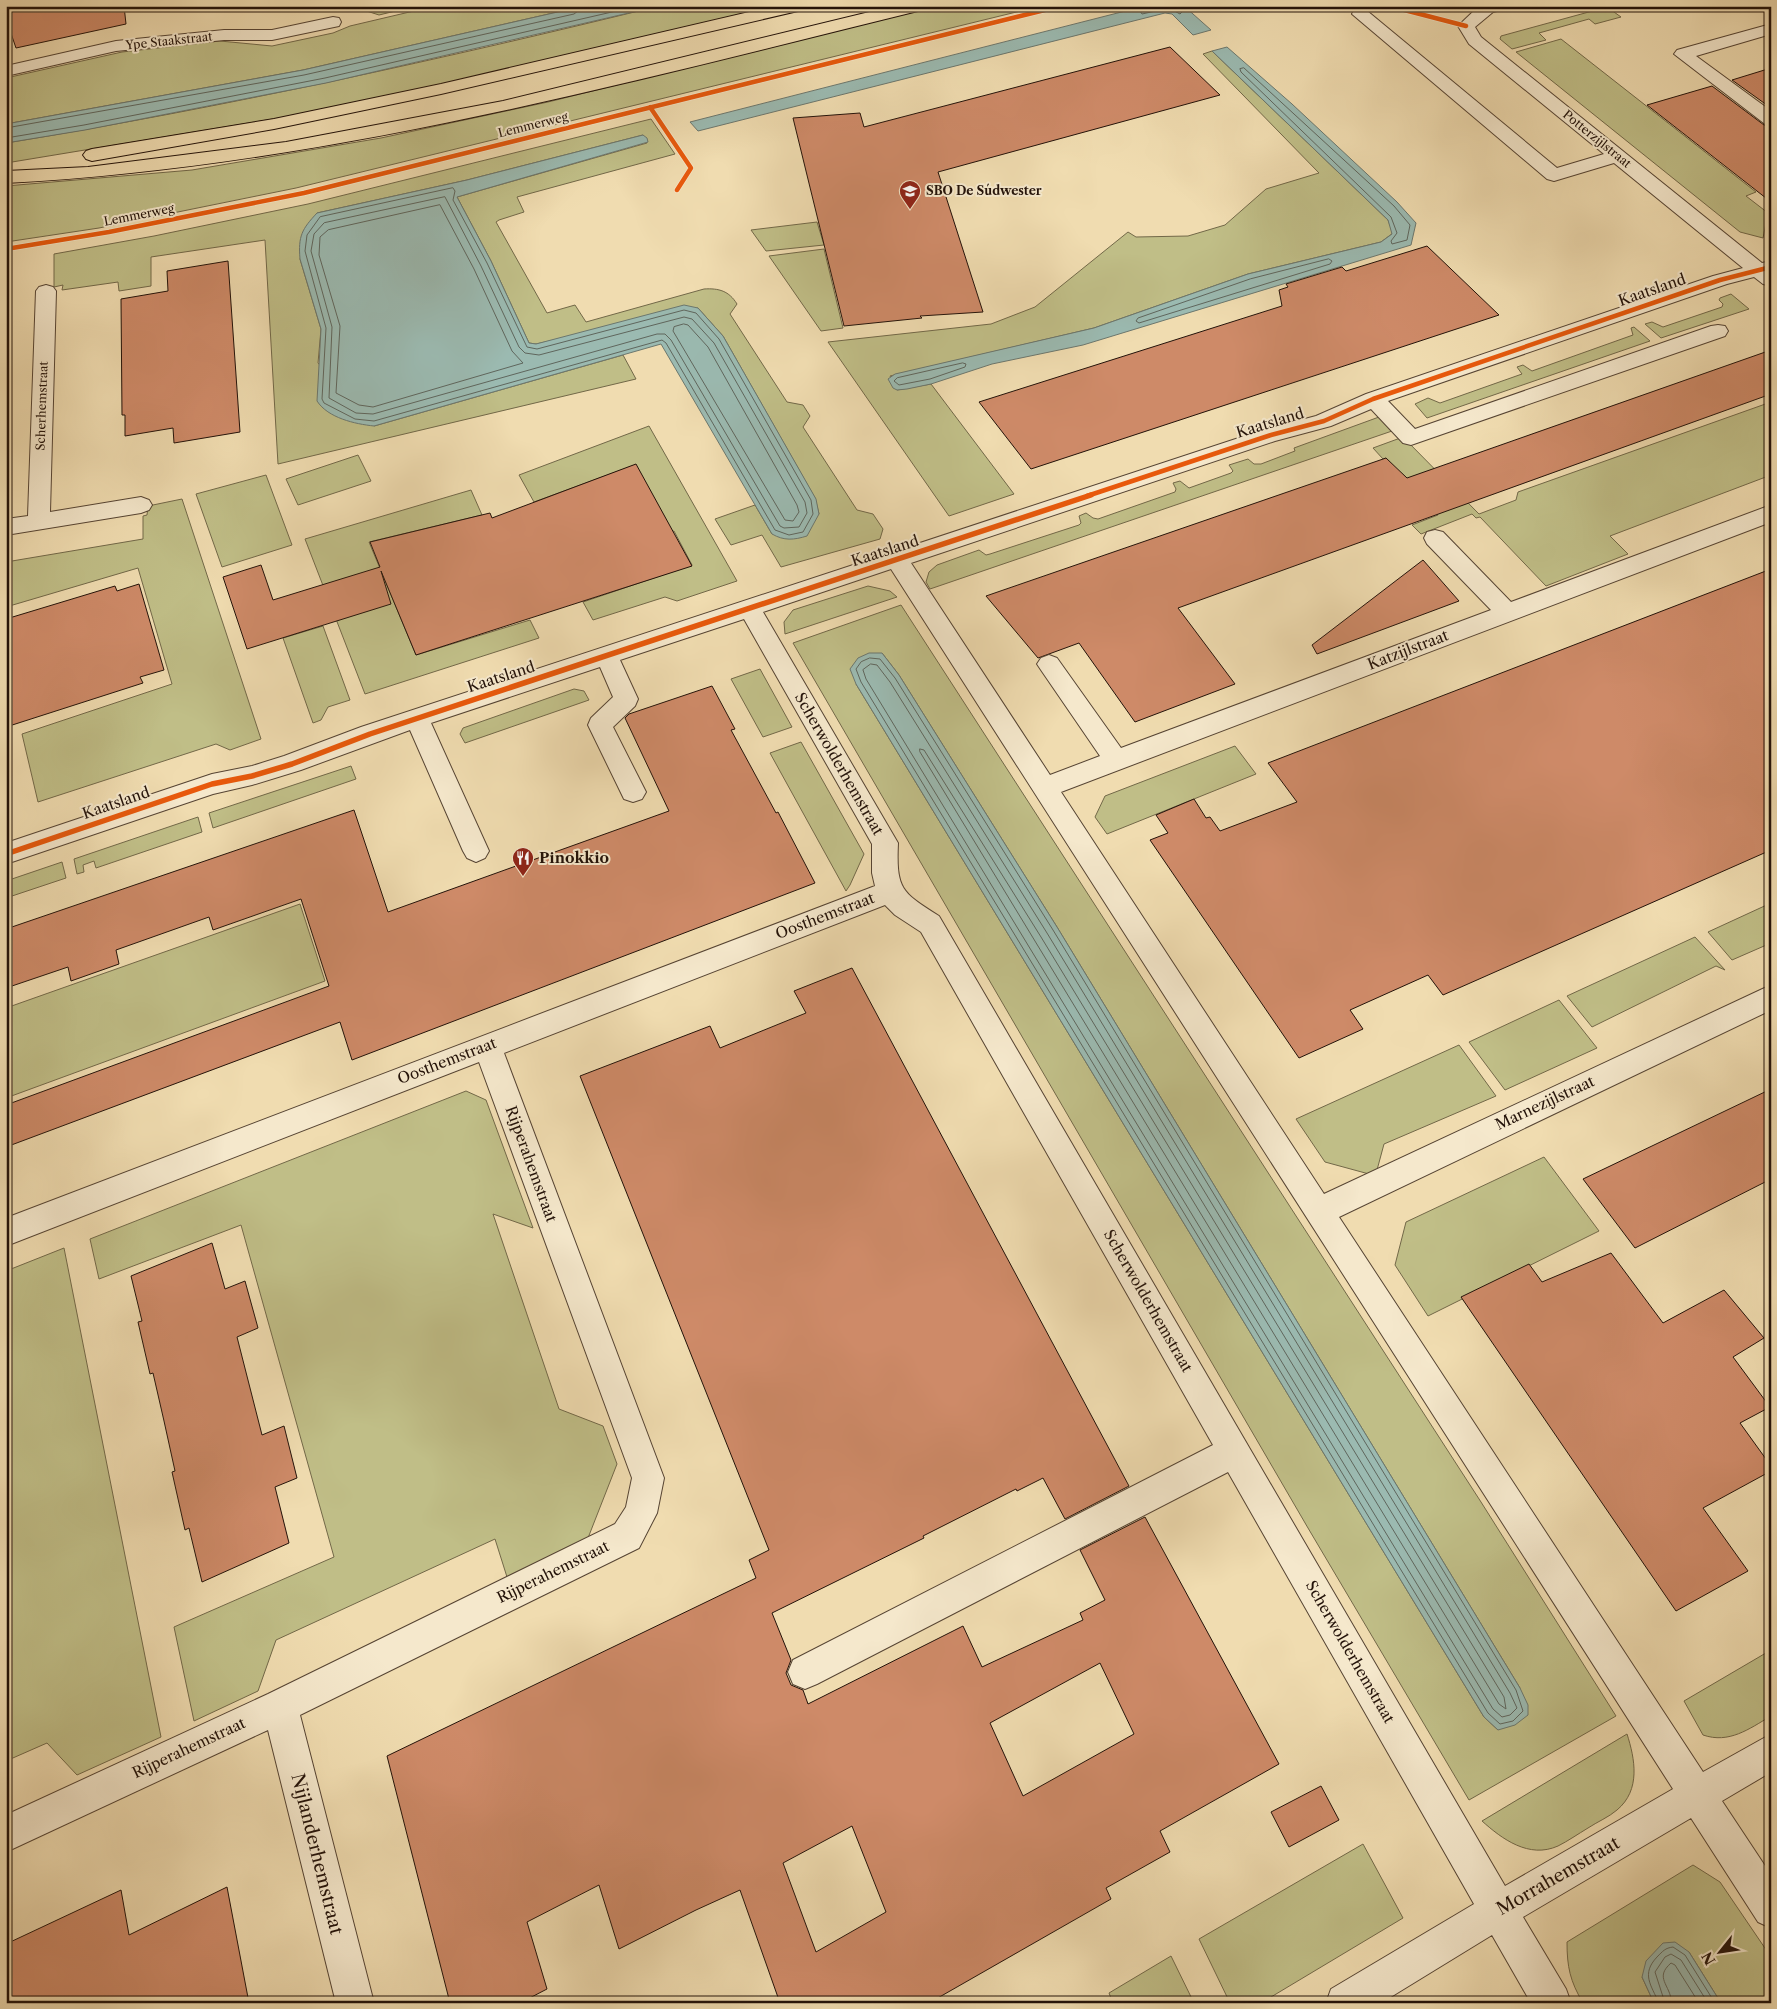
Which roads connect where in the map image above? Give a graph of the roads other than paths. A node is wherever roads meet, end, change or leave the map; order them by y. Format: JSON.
{"nodes":[{"id":1,"x":798,"y":6,"type":"edge"},
{"id":2,"x":916,"y":6,"type":"edge"},
{"id":3,"x":1495,"y":6,"type":"edge"},
{"id":4,"x":1360,"y":14,"type":"dead end"},
{"id":5,"x":333,"y":22,"type":"dead end"},
{"id":6,"x":1771,"y":29,"type":"edge"},
{"id":7,"x":6,"y":71,"type":"edge"},
{"id":8,"x":1771,"y":120,"type":"edge"},
{"id":9,"x":1617,"y":156,"type":"junction"},
{"id":10,"x":6,"y":171,"type":"edge"},
{"id":11,"x":6,"y":177,"type":"edge"},
{"id":12,"x":1767,"y":273,"type":"edge"},
{"id":13,"x":46,"y":291,"type":"dead end"},
{"id":14,"x":1718,"y":331,"type":"dead end"},
{"id":15,"x":1373,"y":399,"type":"junction"},
{"id":16,"x":141,"y":505,"type":"dead end"},
{"id":17,"x":1771,"y":513,"type":"edge"},
{"id":18,"x":39,"y":521,"type":"junction"},
{"id":19,"x":6,"y":526,"type":"edge"},
{"id":20,"x":1435,"y":538,"type":"dead end"},
{"id":21,"x":897,"y":560,"type":"junction"},
{"id":22,"x":749,"y":608,"type":"junction"},
{"id":23,"x":1508,"y":613,"type":"junction"},
{"id":24,"x":606,"y":656,"type":"junction"},
{"id":25,"x":1049,"y":664,"type":"dead end"},
{"id":26,"x":417,"y":718,"type":"junction"},
{"id":27,"x":1116,"y":760,"type":"junction"},
{"id":28,"x":1045,"y":787,"type":"junction"},
{"id":29,"x":633,"y":792,"type":"dead end"},
{"id":30,"x":476,"y":851,"type":"dead end"},
{"id":31,"x":6,"y":854,"type":"edge"},
{"id":32,"x":888,"y":892,"type":"junction"},
{"id":33,"x":1771,"y":997,"type":"edge"},
{"id":34,"x":487,"y":1046,"type":"junction"},
{"id":35,"x":1320,"y":1211,"type":"junction"},
{"id":36,"x":6,"y":1232,"type":"edge"},
{"id":37,"x":1235,"y":1451,"type":"junction"},
{"id":38,"x":805,"y":1672,"type":"dead end"},
{"id":39,"x":280,"y":1706,"type":"junction"},
{"id":40,"x":1771,"y":1752,"type":"edge"},
{"id":41,"x":1698,"y":1796,"type":"junction"},
{"id":42,"x":6,"y":1834,"type":"edge"},
{"id":43,"x":1771,"y":1909,"type":"edge"},
{"id":44,"x":1499,"y":1910,"type":"junction"},
{"id":45,"x":355,"y":2003,"type":"edge"},
{"id":46,"x":1346,"y":2003,"type":"edge"},
{"id":47,"x":1552,"y":2003,"type":"edge"}],
"edges":[{"from":1,"to":10,"type":"main road"},
{"from":2,"to":11,"type":"main road","name":"Lemmerweg"},
{"from":3,"to":9,"type":"street","name":"Potterzijlstraat"},
{"from":4,"to":9,"type":"street"},
{"from":5,"to":7,"type":"street","name":"Ype Staakstraat"},
{"from":6,"to":8,"type":"street"},
{"from":9,"to":12,"type":"street","name":"Potterzijlstraat"},
{"from":12,"to":15,"type":"street","name":"Kaatsland"},
{"from":13,"to":18,"type":"street","name":"Scherhemstraat"},
{"from":14,"to":15,"type":"street"},
{"from":15,"to":21,"type":"street","name":"Kaatsland"},
{"from":16,"to":18,"type":"street"},
{"from":17,"to":23,"type":"street","name":"Katzijlstraat"},
{"from":18,"to":19,"type":"street"},
{"from":20,"to":23,"type":"street"},
{"from":21,"to":22,"type":"street","name":"Kaatsland"},
{"from":21,"to":28,"type":"street"},
{"from":22,"to":24,"type":"street","name":"Kaatsland"},
{"from":22,"to":32,"type":"street","name":"Scherwolderhemstraat"},
{"from":23,"to":27,"type":"street","name":"Katzijlstraat"},
{"from":24,"to":26,"type":"street","name":"Kaatsland"},
{"from":24,"to":29,"type":"street"},
{"from":25,"to":27,"type":"street"},
{"from":26,"to":30,"type":"street"},
{"from":26,"to":31,"type":"street","name":"Kaatsland"},
{"from":27,"to":28,"type":"street","name":"Katzijlstraat"},
{"from":28,"to":35,"type":"street"},
{"from":32,"to":34,"type":"street","name":"Oosthemstraat"},
{"from":32,"to":37,"type":"street","name":"Scherwolderhemstraat"},
{"from":33,"to":35,"type":"street","name":"Marnezijlstraat"},
{"from":34,"to":36,"type":"street","name":"Oosthemstraat"},
{"from":34,"to":39,"type":"street","name":"Rijperahemstraat"},
{"from":35,"to":41,"type":"street"},
{"from":37,"to":38,"type":"street"},
{"from":37,"to":44,"type":"street","name":"Scherwolderhemstraat"},
{"from":39,"to":42,"type":"street","name":"Rijperahemstraat"},
{"from":39,"to":45,"type":"street","name":"Nijlanderhemstraat"},
{"from":40,"to":41,"type":"street","name":"Morrahemstraat"},
{"from":41,"to":43,"type":"street"},
{"from":41,"to":44,"type":"street","name":"Morrahemstraat"},
{"from":44,"to":46,"type":"street","name":"Morrahemstraat"},
{"from":44,"to":47,"type":"street","name":"Scherwolderhemstraat"}]}
